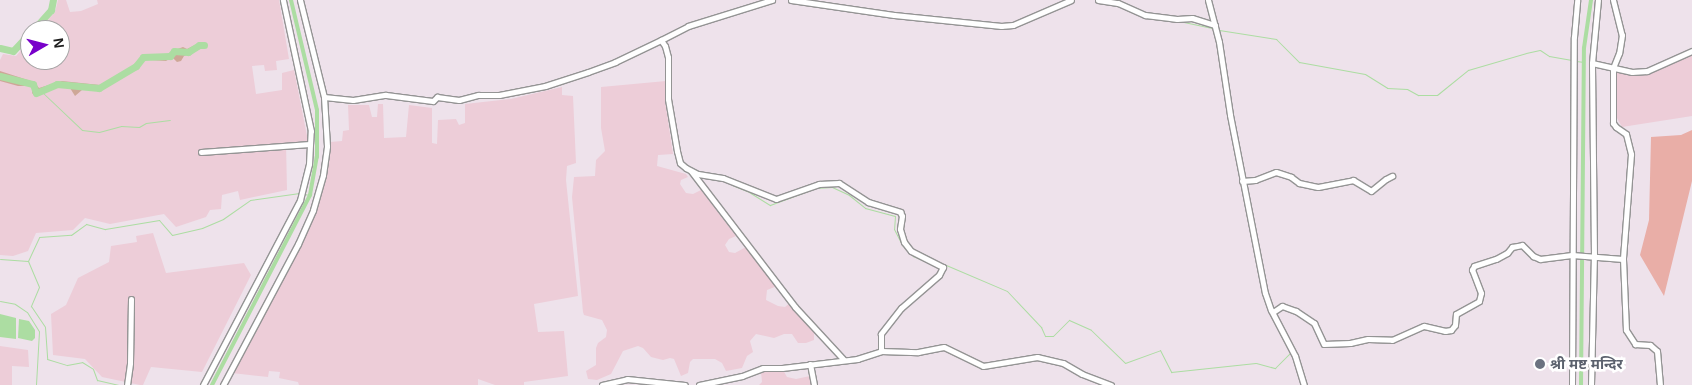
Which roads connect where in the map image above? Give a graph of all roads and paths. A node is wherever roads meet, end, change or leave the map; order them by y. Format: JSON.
{"nodes":[{"id":1,"x":283,"y":0,"type":"edge"},
{"id":2,"x":300,"y":0,"type":"edge"},
{"id":3,"x":772,"y":0,"type":"edge"},
{"id":4,"x":791,"y":0,"type":"edge"},
{"id":5,"x":1072,"y":0,"type":"edge"},
{"id":6,"x":1098,"y":0,"type":"edge"},
{"id":7,"x":1208,"y":0,"type":"edge"},
{"id":8,"x":1577,"y":0,"type":"edge"},
{"id":9,"x":1598,"y":0,"type":"edge"},
{"id":10,"x":1613,"y":0,"type":"edge"},
{"id":11,"x":1215,"y":25,"type":"junction"},
{"id":12,"x":661,"y":40,"type":"junction"},
{"id":13,"x":1692,"y":51,"type":"edge"},
{"id":14,"x":1592,"y":63,"type":"junction"},
{"id":15,"x":1614,"y":68,"type":"junction"},
{"id":16,"x":324,"y":97,"type":"junction"},
{"id":17,"x":310,"y":144,"type":"junction"},
{"id":18,"x":201,"y":152,"type":"dead end"},
{"id":19,"x":691,"y":170,"type":"junction"},
{"id":20,"x":1392,"y":176,"type":"dead end"},
{"id":21,"x":1242,"y":181,"type":"junction"},
{"id":22,"x":1573,"y":256,"type":"junction"},
{"id":23,"x":1592,"y":256,"type":"junction"},
{"id":24,"x":1623,"y":259,"type":"junction"},
{"id":25,"x":131,"y":299,"type":"dead end"},
{"id":26,"x":1273,"y":312,"type":"junction"},
{"id":27,"x":881,"y":351,"type":"junction"},
{"id":28,"x":844,"y":360,"type":"junction"},
{"id":29,"x":810,"y":364,"type":"junction"},
{"id":30,"x":127,"y":385,"type":"edge"},
{"id":31,"x":203,"y":385,"type":"edge"},
{"id":32,"x":223,"y":385,"type":"edge"},
{"id":33,"x":602,"y":385,"type":"edge"},
{"id":34,"x":684,"y":385,"type":"edge"},
{"id":35,"x":699,"y":385,"type":"edge"},
{"id":36,"x":814,"y":385,"type":"edge"},
{"id":37,"x":1111,"y":385,"type":"edge"},
{"id":38,"x":1304,"y":385,"type":"edge"},
{"id":39,"x":1572,"y":385,"type":"edge"},
{"id":40,"x":1591,"y":385,"type":"edge"},
{"id":41,"x":1660,"y":385,"type":"edge"}],
"edges":[{"from":1,"to":17,"type":"street"},
{"from":2,"to":16,"type":"street"},
{"from":3,"to":12,"type":"street"},
{"from":4,"to":5,"type":"street"},
{"from":6,"to":11,"type":"street"},
{"from":7,"to":11,"type":"street"},
{"from":8,"to":22,"type":"street"},
{"from":9,"to":14,"type":"street"},
{"from":10,"to":15,"type":"street"},
{"from":11,"to":21,"type":"street"},
{"from":12,"to":16,"type":"street"},
{"from":12,"to":19,"type":"street"},
{"from":13,"to":15,"type":"street"},
{"from":14,"to":15,"type":"street"},
{"from":14,"to":23,"type":"street"},
{"from":15,"to":24,"type":"street"},
{"from":16,"to":32,"type":"street"},
{"from":17,"to":18,"type":"street"},
{"from":17,"to":31,"type":"street"},
{"from":19,"to":27,"type":"street"},
{"from":19,"to":28,"type":"street"},
{"from":20,"to":21,"type":"street"},
{"from":21,"to":26,"type":"street"},
{"from":22,"to":23,"type":"street"},
{"from":22,"to":26,"type":"street"},
{"from":22,"to":39,"type":"street"},
{"from":23,"to":24,"type":"street"},
{"from":23,"to":40,"type":"street"},
{"from":24,"to":41,"type":"street"},
{"from":25,"to":30,"type":"street"},
{"from":26,"to":38,"type":"street"},
{"from":27,"to":28,"type":"street"},
{"from":27,"to":37,"type":"street"},
{"from":28,"to":29,"type":"street"},
{"from":29,"to":35,"type":"street"},
{"from":29,"to":36,"type":"street"},
{"from":33,"to":34,"type":"street"}]}
